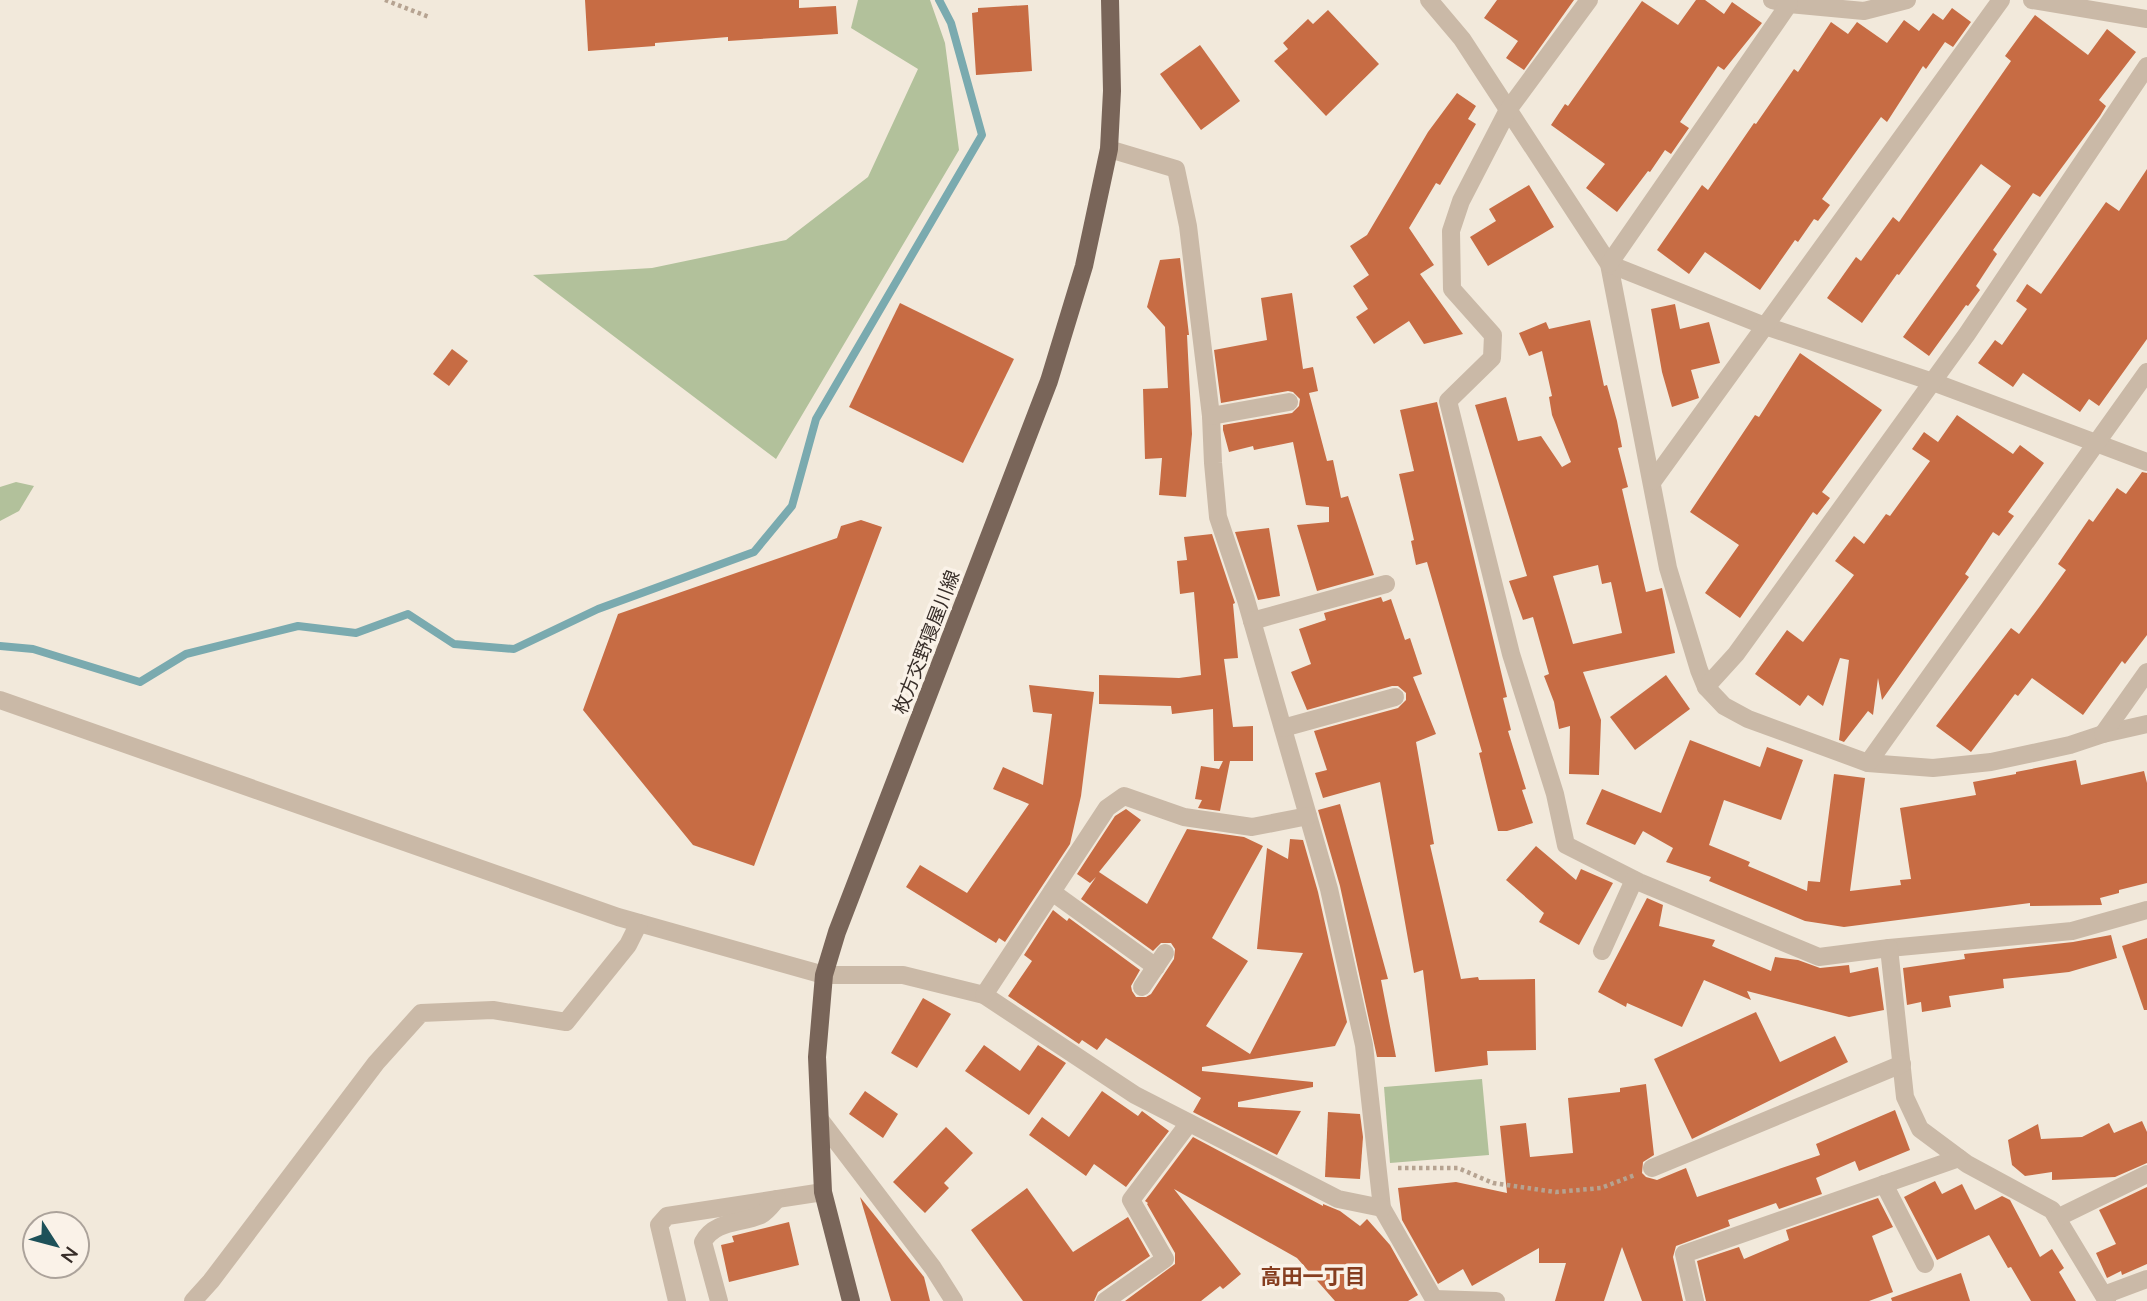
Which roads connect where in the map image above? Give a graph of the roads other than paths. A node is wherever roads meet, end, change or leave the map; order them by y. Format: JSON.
{"nodes":[{"id":1,"x":1110,"y":0,"type":"edge"},
{"id":2,"x":1429,"y":0,"type":"edge"},
{"id":3,"x":1589,"y":0,"type":"edge"},
{"id":4,"x":1907,"y":0,"type":"edge"},
{"id":5,"x":2001,"y":0,"type":"edge"},
{"id":6,"x":2032,"y":0,"type":"edge"},
{"id":7,"x":1780,"y":2,"type":"edge"},
{"id":8,"x":2147,"y":19,"type":"edge"},
{"id":9,"x":2147,"y":66,"type":"edge"},
{"id":10,"x":1508,"y":110,"type":"junction"},
{"id":11,"x":1109,"y":149,"type":"junction"},
{"id":12,"x":1609,"y":264,"type":"junction"},
{"id":13,"x":1765,"y":326,"type":"junction"},
{"id":14,"x":2147,"y":372,"type":"edge"},
{"id":15,"x":1933,"y":382,"type":"junction"},
{"id":16,"x":1289,"y":402,"type":"dead end"},
{"id":17,"x":1211,"y":416,"type":"junction"},
{"id":18,"x":2096,"y":444,"type":"junction"},
{"id":19,"x":2147,"y":461,"type":"edge"},
{"id":20,"x":1653,"y":481,"type":"junction"},
{"id":21,"x":1386,"y":584,"type":"dead end"},
{"id":22,"x":1252,"y":621,"type":"junction"},
{"id":23,"x":2147,"y":672,"type":"edge"},
{"id":24,"x":1706,"y":687,"type":"junction"},
{"id":25,"x":1395,"y":696,"type":"dead end"},
{"id":26,"x":0,"y":700,"type":"edge"},
{"id":27,"x":2147,"y":724,"type":"edge"},
{"id":28,"x":1283,"y":728,"type":"junction"},
{"id":29,"x":2103,"y":734,"type":"junction"},
{"id":30,"x":1868,"y":763,"type":"junction"},
{"id":31,"x":1308,"y":816,"type":"junction"},
{"id":32,"x":1634,"y":880,"type":"junction"},
{"id":33,"x":1052,"y":892,"type":"junction"},
{"id":34,"x":2147,"y":910,"type":"edge"},
{"id":35,"x":639,"y":923,"type":"junction"},
{"id":36,"x":1889,"y":948,"type":"junction"},
{"id":37,"x":1602,"y":950,"type":"dead end"},
{"id":38,"x":824,"y":975,"type":"junction"},
{"id":39,"x":1142,"y":987,"type":"dead end"},
{"id":40,"x":984,"y":995,"type":"junction"},
{"id":41,"x":1902,"y":1064,"type":"junction"},
{"id":42,"x":821,"y":1121,"type":"junction"},
{"id":43,"x":1189,"y":1123,"type":"junction"},
{"id":44,"x":1959,"y":1158,"type":"junction"},
{"id":45,"x":1652,"y":1168,"type":"road end"},
{"id":46,"x":2147,"y":1174,"type":"edge"},
{"id":47,"x":1884,"y":1184,"type":"junction"},
{"id":48,"x":823,"y":1192,"type":"junction"},
{"id":49,"x":777,"y":1199,"type":"junction"},
{"id":50,"x":1382,"y":1208,"type":"junction"},
{"id":51,"x":2057,"y":1218,"type":"junction"},
{"id":52,"x":1924,"y":1264,"type":"dead end"},
{"id":53,"x":2147,"y":1279,"type":"edge"},
{"id":54,"x":2105,"y":1298,"type":"edge"},
{"id":55,"x":1434,"y":1300,"type":"edge"},
{"id":56,"x":193,"y":1301,"type":"edge"},
{"id":57,"x":677,"y":1301,"type":"edge"},
{"id":58,"x":719,"y":1301,"type":"edge"},
{"id":59,"x":851,"y":1301,"type":"edge"},
{"id":60,"x":954,"y":1301,"type":"edge"},
{"id":61,"x":1105,"y":1301,"type":"edge"},
{"id":62,"x":1496,"y":1301,"type":"edge"},
{"id":63,"x":1695,"y":1301,"type":"edge"}],
"edges":[{"from":1,"to":11,"type":"main road","name":"枚方交野寝屋川線"},
{"from":2,"to":10,"type":"street"},
{"from":3,"to":10,"type":"street"},
{"from":4,"to":7,"type":"street"},
{"from":5,"to":13,"type":"street"},
{"from":6,"to":8,"type":"street"},
{"from":7,"to":12,"type":"street"},
{"from":9,"to":15,"type":"street"},
{"from":10,"to":12,"type":"street"},
{"from":10,"to":32,"type":"street"},
{"from":11,"to":17,"type":"street"},
{"from":11,"to":38,"type":"main road","name":"枚方交野寝屋川線"},
{"from":12,"to":13,"type":"street"},
{"from":12,"to":20,"type":"street"},
{"from":13,"to":15,"type":"street"},
{"from":13,"to":20,"type":"street"},
{"from":14,"to":18,"type":"street"},
{"from":15,"to":18,"type":"street"},
{"from":15,"to":24,"type":"street"},
{"from":16,"to":17,"type":"street"},
{"from":17,"to":22,"type":"street"},
{"from":18,"to":19,"type":"street"},
{"from":18,"to":30,"type":"street"},
{"from":20,"to":24,"type":"street"},
{"from":21,"to":22,"type":"street"},
{"from":22,"to":28,"type":"street"},
{"from":23,"to":29,"type":"street"},
{"from":24,"to":30,"type":"street"},
{"from":25,"to":28,"type":"street"},
{"from":26,"to":35,"type":"street"},
{"from":27,"to":29,"type":"street"},
{"from":28,"to":31,"type":"street"},
{"from":29,"to":30,"type":"street"},
{"from":31,"to":33,"type":"street"},
{"from":31,"to":50,"type":"street"},
{"from":32,"to":36,"type":"street"},
{"from":32,"to":37,"type":"street"},
{"from":33,"to":39,"type":"street"},
{"from":33,"to":40,"type":"street"},
{"from":34,"to":36,"type":"street"},
{"from":35,"to":38,"type":"street"},
{"from":35,"to":56,"type":"street"},
{"from":36,"to":41,"type":"street"},
{"from":38,"to":40,"type":"street"},
{"from":38,"to":42,"type":"main road","name":"枚方交野寝屋川線"},
{"from":40,"to":43,"type":"street"},
{"from":41,"to":44,"type":"street"},
{"from":41,"to":45,"type":"street"},
{"from":42,"to":48,"type":"main road","name":"枚方交野寝屋川線"},
{"from":42,"to":60,"type":"street"},
{"from":43,"to":50,"type":"street"},
{"from":43,"to":61,"type":"street"},
{"from":44,"to":47,"type":"street"},
{"from":44,"to":51,"type":"street"},
{"from":46,"to":51,"type":"street"},
{"from":47,"to":52,"type":"street"},
{"from":47,"to":63,"type":"street"},
{"from":48,"to":49,"type":"street"},
{"from":48,"to":59,"type":"main road","name":"枚方交野寝屋川線"},
{"from":49,"to":57,"type":"street"},
{"from":49,"to":58,"type":"street"},
{"from":50,"to":55,"type":"street"},
{"from":51,"to":54,"type":"street"},
{"from":53,"to":54,"type":"street"},
{"from":55,"to":62,"type":"street"}]}
